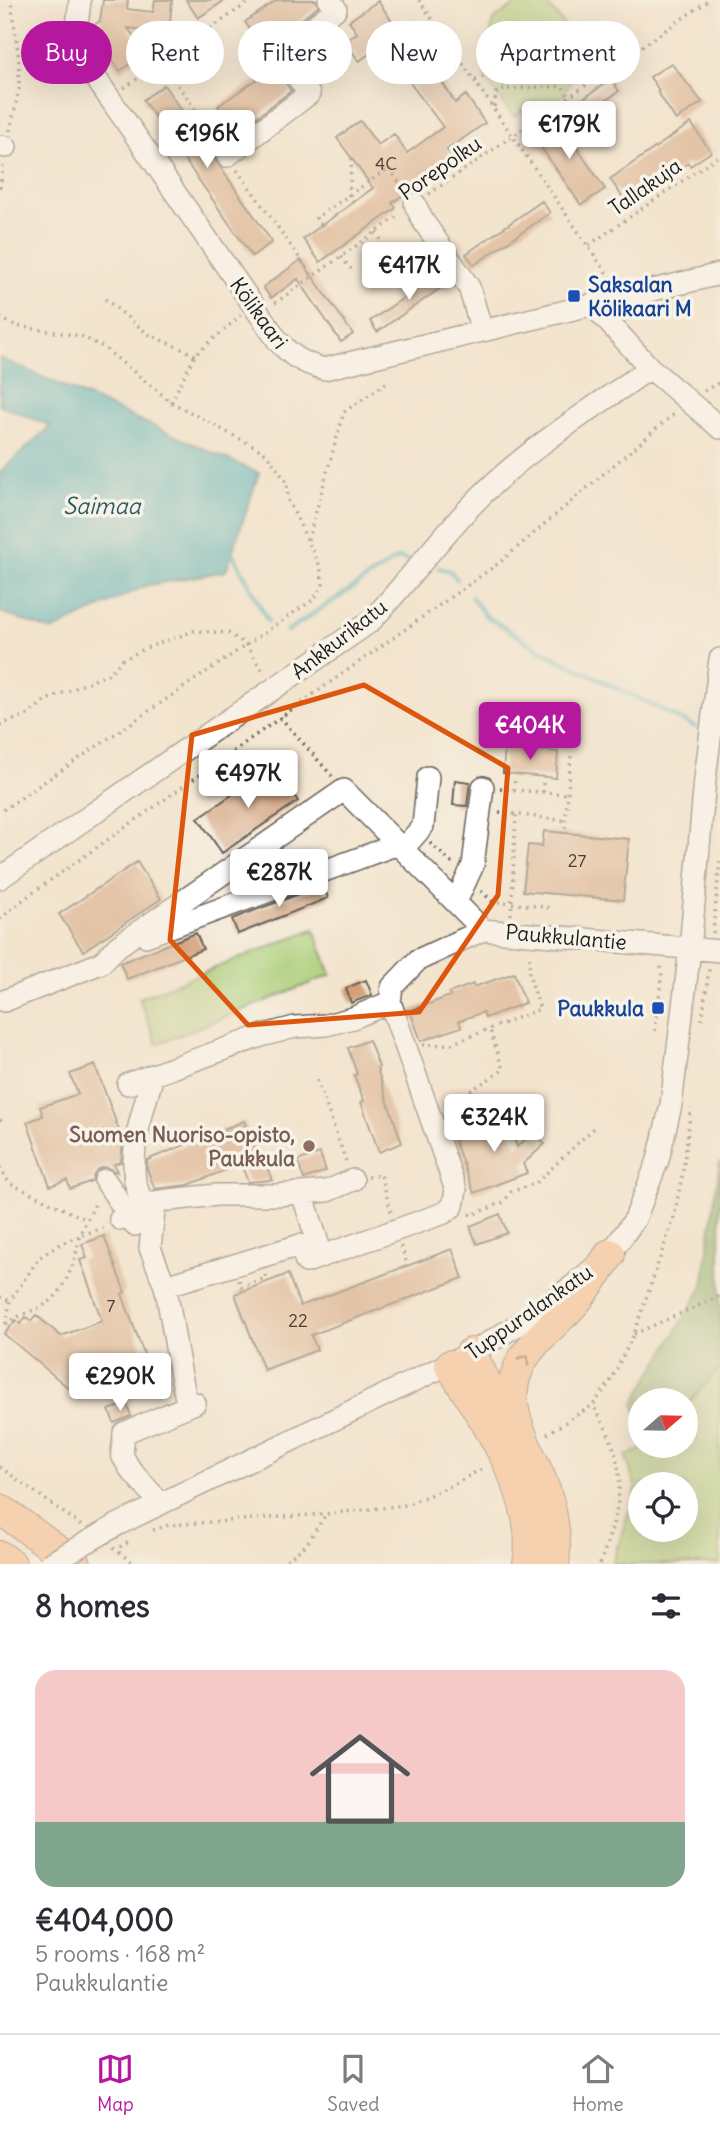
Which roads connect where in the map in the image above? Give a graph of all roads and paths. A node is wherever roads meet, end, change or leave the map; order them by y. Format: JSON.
{"nodes":[{"id":1,"x":11,"y":0,"type":"edge"},
{"id":2,"x":80,"y":0,"type":"edge"},
{"id":3,"x":252,"y":0,"type":"edge"},
{"id":4,"x":329,"y":0,"type":"edge"},
{"id":5,"x":419,"y":0,"type":"edge"},
{"id":6,"x":709,"y":0,"type":"edge"},
{"id":7,"x":475,"y":80,"type":"junction"},
{"id":8,"x":507,"y":89,"type":"junction"},
{"id":9,"x":569,"y":96,"type":"junction"},
{"id":10,"x":109,"y":98,"type":"junction"},
{"id":11,"x":494,"y":108,"type":"junction"},
{"id":12,"x":592,"y":130,"type":"dead end"},
{"id":13,"x":514,"y":136,"type":"junction"},
{"id":14,"x":3,"y":146,"type":"edge"},
{"id":15,"x":720,"y":155,"type":"edge"},
{"id":16,"x":227,"y":156,"type":"dead end"},
{"id":17,"x":352,"y":159,"type":"dead end"},
{"id":18,"x":349,"y":195,"type":"junction"},
{"id":19,"x":353,"y":202,"type":"dead end"},
{"id":20,"x":415,"y":204,"type":"junction"},
{"id":21,"x":321,"y":225,"type":"dead end"},
{"id":22,"x":376,"y":232,"type":"junction"},
{"id":23,"x":589,"y":245,"type":"junction"},
{"id":24,"x":385,"y":246,"type":"dead end"},
{"id":25,"x":341,"y":257,"type":"junction"},
{"id":26,"x":352,"y":270,"type":"dead end"},
{"id":27,"x":720,"y":274,"type":"edge"},
{"id":28,"x":620,"y":297,"type":"junction"},
{"id":29,"x":106,"y":299,"type":"dead end"},
{"id":30,"x":592,"y":304,"type":"junction"},
{"id":31,"x":259,"y":316,"type":"junction"},
{"id":32,"x":1,"y":319,"type":"edge"},
{"id":33,"x":0,"y":328,"type":"edge"},
{"id":34,"x":482,"y":331,"type":"junction"},
{"id":35,"x":195,"y":355,"type":"junction"},
{"id":36,"x":650,"y":368,"type":"junction"},
{"id":37,"x":389,"y":381,"type":"dead end"},
{"id":38,"x":720,"y":382,"type":"edge"},
{"id":39,"x":696,"y":397,"type":"junction"},
{"id":40,"x":712,"y":399,"type":"dead end"},
{"id":41,"x":171,"y":402,"type":"junction"},
{"id":42,"x":720,"y":428,"type":"edge"},
{"id":43,"x":307,"y":542,"type":"junction"},
{"id":44,"x":245,"y":644,"type":"junction"},
{"id":45,"x":720,"y":659,"type":"edge"},
{"id":46,"x":280,"y":718,"type":"junction"},
{"id":47,"x":0,"y":726,"type":"edge"},
{"id":48,"x":571,"y":755,"type":"dead end"},
{"id":49,"x":428,"y":777,"type":"dead end"},
{"id":50,"x":515,"y":778,"type":"dead end"},
{"id":51,"x":543,"y":780,"type":"dead end"},
{"id":52,"x":483,"y":787,"type":"joint"},
{"id":53,"x":344,"y":790,"type":"junction"},
{"id":54,"x":514,"y":790,"type":"junction"},
{"id":55,"x":542,"y":792,"type":"junction"},
{"id":56,"x":568,"y":793,"type":"junction"},
{"id":57,"x":479,"y":810,"type":"junction"},
{"id":58,"x":0,"y":812,"type":"edge"},
{"id":59,"x":516,"y":814,"type":"junction"},
{"id":60,"x":566,"y":821,"type":"junction"},
{"id":61,"x":565,"y":828,"type":"dead end"},
{"id":62,"x":400,"y":846,"type":"junction"},
{"id":63,"x":258,"y":849,"type":"junction"},
{"id":64,"x":0,"y":878,"type":"edge"},
{"id":65,"x":276,"y":889,"type":"junction"},
{"id":66,"x":456,"y":902,"type":"junction"},
{"id":67,"x":716,"y":906,"type":"dead end"},
{"id":68,"x":720,"y":911,"type":"edge"},
{"id":69,"x":0,"y":919,"type":"edge"},
{"id":70,"x":510,"y":920,"type":"dead end"},
{"id":71,"x":483,"y":930,"type":"junction"},
{"id":72,"x":536,"y":935,"type":"junction"},
{"id":73,"x":118,"y":946,"type":"junction"},
{"id":74,"x":661,"y":946,"type":"junction"},
{"id":75,"x":690,"y":949,"type":"junction"},
{"id":76,"x":720,"y":951,"type":"edge"},
{"id":77,"x":4,"y":1000,"type":"dead end"},
{"id":78,"x":390,"y":1002,"type":"junction"},
{"id":79,"x":490,"y":1030,"type":"junction"},
{"id":80,"x":655,"y":1031,"type":"dead end"},
{"id":81,"x":404,"y":1041,"type":"junction"},
{"id":82,"x":153,"y":1075,"type":"junction"},
{"id":83,"x":317,"y":1080,"type":"dead end"},
{"id":84,"x":128,"y":1084,"type":"dead end"},
{"id":85,"x":429,"y":1111,"type":"junction"},
{"id":86,"x":594,"y":1127,"type":"dead end"},
{"id":87,"x":0,"y":1167,"type":"edge"},
{"id":88,"x":105,"y":1180,"type":"dead end"},
{"id":89,"x":353,"y":1180,"type":"junction"},
{"id":90,"x":302,"y":1193,"type":"junction"},
{"id":91,"x":131,"y":1206,"type":"junction"},
{"id":92,"x":450,"y":1208,"type":"junction"},
{"id":93,"x":87,"y":1220,"type":"junction"},
{"id":94,"x":395,"y":1230,"type":"junction"},
{"id":95,"x":79,"y":1236,"type":"junction"},
{"id":96,"x":150,"y":1248,"type":"junction"},
{"id":97,"x":610,"y":1254,"type":"junction"},
{"id":98,"x":322,"y":1256,"type":"junction"},
{"id":99,"x":165,"y":1286,"type":"junction"},
{"id":100,"x":720,"y":1296,"type":"edge"},
{"id":101,"x":0,"y":1297,"type":"edge"},
{"id":102,"x":10,"y":1301,"type":"junction"},
{"id":103,"x":461,"y":1359,"type":"junction"},
{"id":104,"x":593,"y":1405,"type":"junction"},
{"id":105,"x":542,"y":1437,"type":"dead end"},
{"id":106,"x":489,"y":1465,"type":"dead end"},
{"id":107,"x":0,"y":1467,"type":"edge"},
{"id":108,"x":161,"y":1504,"type":"junction"},
{"id":109,"x":0,"y":1509,"type":"edge"},
{"id":110,"x":326,"y":1514,"type":"junction"},
{"id":111,"x":152,"y":1530,"type":"dead end"},
{"id":112,"x":90,"y":1532,"type":"dead end"},
{"id":113,"x":113,"y":1548,"type":"dead end"},
{"id":114,"x":0,"y":1556,"type":"edge"},
{"id":115,"x":11,"y":1564,"type":"edge"},
{"id":116,"x":49,"y":1564,"type":"edge"},
{"id":117,"x":76,"y":1564,"type":"edge"},
{"id":118,"x":135,"y":1564,"type":"edge"},
{"id":119,"x":281,"y":1564,"type":"edge"},
{"id":120,"x":528,"y":1564,"type":"edge"},
{"id":121,"x":551,"y":1564,"type":"edge"},
{"id":122,"x":600,"y":1564,"type":"edge"}],
"edges":[{"from":1,"to":14,"type":"path"},
{"from":2,"to":10,"type":"street","name":"Kölikaari"},
{"from":3,"to":10,"type":"path"},
{"from":4,"to":16,"type":"street"},
{"from":5,"to":7,"type":"path"},
{"from":6,"to":9,"type":"path","name":"Porepolku"},
{"from":7,"to":8,"type":"path"},
{"from":7,"to":11,"type":"path"},
{"from":8,"to":9,"type":"path"},
{"from":8,"to":11,"type":"path"},
{"from":9,"to":12,"type":"path"},
{"from":9,"to":13,"type":"path","name":"Porepolku"},
{"from":10,"to":31,"type":"street","name":"Kölikaari"},
{"from":11,"to":13,"type":"path"},
{"from":13,"to":20,"type":"path","name":"Porepolku"},
{"from":13,"to":23,"type":"path"},
{"from":15,"to":23,"type":"path","name":"Tallakuja"},
{"from":17,"to":18,"type":"path"},
{"from":18,"to":19,"type":"path"},
{"from":18,"to":20,"type":"path"},
{"from":18,"to":21,"type":"path"},
{"from":20,"to":22,"type":"path","name":"Porepolku"},
{"from":20,"to":34,"type":"street"},
{"from":22,"to":24,"type":"path"},
{"from":22,"to":25,"type":"path","name":"Porepolku"},
{"from":23,"to":28,"type":"path"},
{"from":25,"to":26,"type":"path"},
{"from":25,"to":31,"type":"path","name":"Porepolku"},
{"from":27,"to":28,"type":"street","name":"Kölikaari"},
{"from":28,"to":30,"type":"street","name":"Kölikaari"},
{"from":29,"to":35,"type":"path"},
{"from":30,"to":34,"type":"street","name":"Kölikaari"},
{"from":30,"to":36,"type":"street"},
{"from":31,"to":34,"type":"street","name":"Kölikaari"},
{"from":31,"to":35,"type":"path","name":"Porepolku"},
{"from":32,"to":33,"type":"path"},
{"from":32,"to":41,"type":"path"},
{"from":35,"to":41,"type":"path"},
{"from":36,"to":39,"type":"street"},
{"from":36,"to":64,"type":"street","name":"Ankkurikatu"},
{"from":37,"to":43,"type":"path"},
{"from":38,"to":39,"type":"path"},
{"from":39,"to":40,"type":"path"},
{"from":39,"to":42,"type":"street"},
{"from":39,"to":46,"type":"path"},
{"from":41,"to":43,"type":"path"},
{"from":43,"to":44,"type":"path"},
{"from":44,"to":47,"type":"path"},
{"from":44,"to":58,"type":"path"},
{"from":45,"to":75,"type":"street","name":"Tuppuralankatu"},
{"from":46,"to":53,"type":"path"},
{"from":46,"to":69,"type":"path"},
{"from":48,"to":56,"type":"path"},
{"from":49,"to":62,"type":"street"},
{"from":50,"to":54,"type":"path"},
{"from":51,"to":55,"type":"path"},
{"from":52,"to":54,"type":"path"},
{"from":52,"to":57,"type":"street"},
{"from":53,"to":62,"type":"street","name":"Paukkulantie"},
{"from":53,"to":63,"type":"street"},
{"from":54,"to":55,"type":"path"},
{"from":55,"to":56,"type":"path"},
{"from":56,"to":60,"type":"path"},
{"from":57,"to":59,"type":"path"},
{"from":57,"to":66,"type":"street"},
{"from":59,"to":60,"type":"path"},
{"from":59,"to":70,"type":"path"},
{"from":60,"to":61,"type":"path"},
{"from":62,"to":65,"type":"street"},
{"from":62,"to":66,"type":"street","name":"Paukkulantie"},
{"from":63,"to":65,"type":"street"},
{"from":63,"to":73,"type":"street"},
{"from":65,"to":73,"type":"street"},
{"from":66,"to":71,"type":"street","name":"Paukkulantie"},
{"from":67,"to":68,"type":"path"},
{"from":71,"to":72,"type":"street","name":"Paukkulantie"},
{"from":71,"to":78,"type":"street"},
{"from":72,"to":74,"type":"street","name":"Paukkulantie"},
{"from":72,"to":79,"type":"path"},
{"from":73,"to":77,"type":"street"},
{"from":74,"to":75,"type":"street","name":"Paukkulantie"},
{"from":74,"to":80,"type":"path"},
{"from":75,"to":76,"type":"street","name":"Paukkulantie"},
{"from":75,"to":97,"type":"street","name":"Tuppuralankatu"},
{"from":78,"to":81,"type":"street"},
{"from":78,"to":82,"type":"street"},
{"from":79,"to":81,"type":"path"},
{"from":79,"to":85,"type":"path"},
{"from":81,"to":85,"type":"street"},
{"from":82,"to":84,"type":"street"},
{"from":82,"to":91,"type":"street"},
{"from":83,"to":89,"type":"path"},
{"from":85,"to":92,"type":"street"},
{"from":86,"to":92,"type":"path"},
{"from":87,"to":93,"type":"path"},
{"from":88,"to":91,"type":"street"},
{"from":89,"to":90,"type":"street"},
{"from":89,"to":94,"type":"path"},
{"from":90,"to":91,"type":"street"},
{"from":90,"to":98,"type":"street"},
{"from":91,"to":93,"type":"path"},
{"from":91,"to":95,"type":"path"},
{"from":91,"to":96,"type":"street"},
{"from":91,"to":96,"type":"street"},
{"from":92,"to":94,"type":"street"},
{"from":93,"to":95,"type":"path"},
{"from":94,"to":98,"type":"street"},
{"from":95,"to":102,"type":"path"},
{"from":95,"to":102,"type":"path"},
{"from":96,"to":99,"type":"street"},
{"from":97,"to":103,"type":"street","name":"Tuppuralankatu"},
{"from":121,"to":97,"type":"highway","one_way":true},
{"from":98,"to":99,"type":"street"},
{"from":99,"to":108,"type":"street"},
{"from":100,"to":104,"type":"path"},
{"from":101,"to":102,"type":"path"},
{"from":103,"to":108,"type":"street","name":"Tuppuralankatu"},
{"from":103,"to":120,"type":"highway"},
{"from":103,"to":121,"type":"highway"},
{"from":104,"to":105,"type":"path"},
{"from":104,"to":122,"type":"path"},
{"from":106,"to":110,"type":"path"},
{"from":107,"to":112,"type":"path"},
{"from":108,"to":116,"type":"street","name":"Tuppuralankatu","bridge":true},
{"from":109,"to":117,"type":"highway"},
{"from":110,"to":111,"type":"path"},
{"from":110,"to":119,"type":"path"},
{"from":113,"to":118,"type":"path"},
{"from":114,"to":115,"type":"highway"}]}
